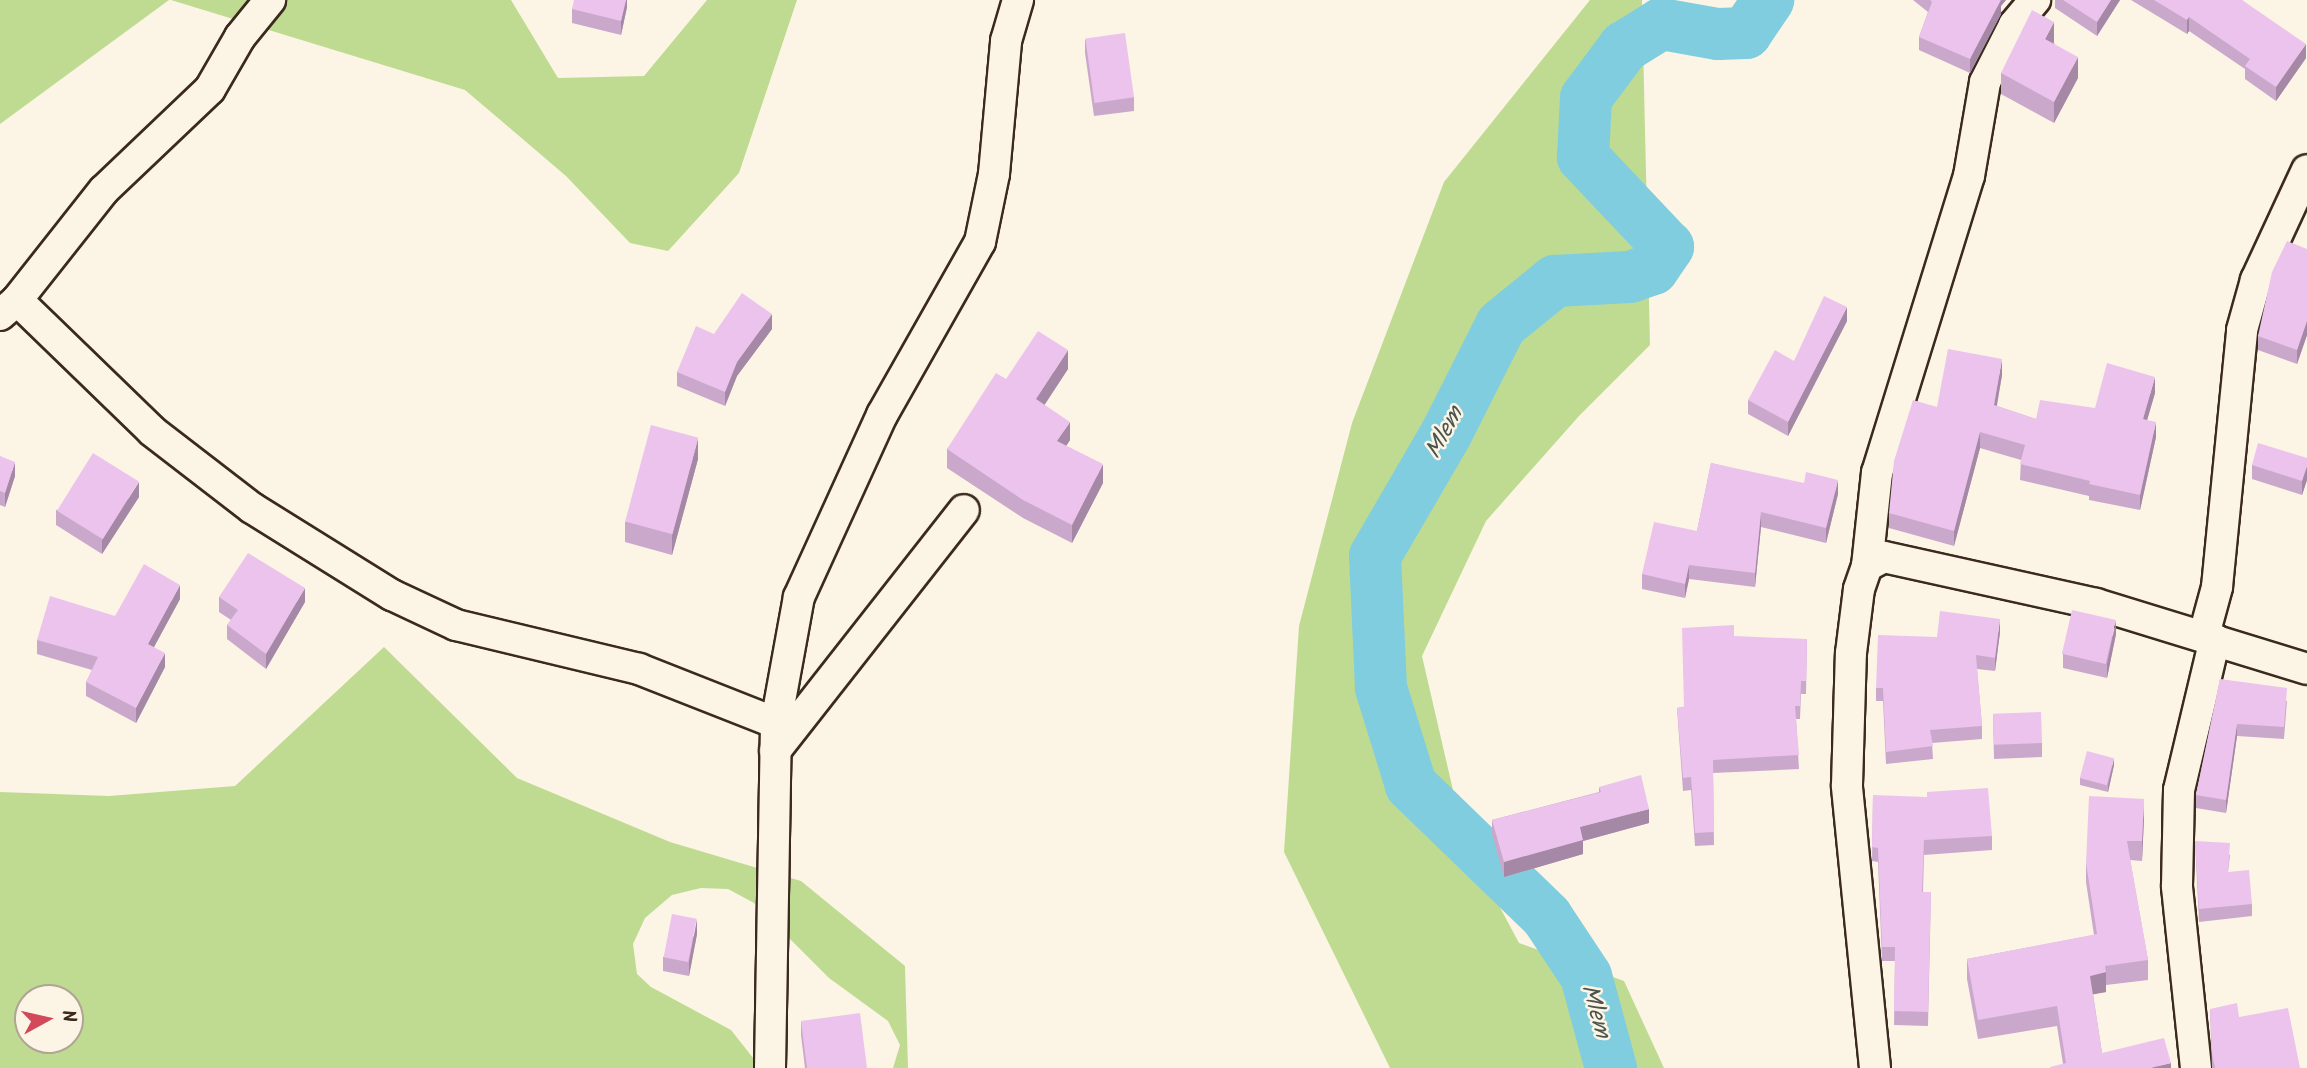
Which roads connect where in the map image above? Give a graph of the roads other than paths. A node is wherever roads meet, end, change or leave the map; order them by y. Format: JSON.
{"nodes":[{"id":1,"x":270,"y":0,"type":"edge"},
{"id":2,"x":1018,"y":0,"type":"edge"},
{"id":3,"x":2035,"y":0,"type":"edge"},
{"id":4,"x":2307,"y":170,"type":"edge"},
{"id":5,"x":9,"y":307,"type":"edge"},
{"id":6,"x":964,"y":510,"type":"dead end"},
{"id":7,"x":1867,"y":566,"type":"junction"},
{"id":8,"x":2209,"y":637,"type":"junction"},
{"id":9,"x":2307,"y":669,"type":"edge"},
{"id":10,"x":775,"y":737,"type":"junction"},
{"id":11,"x":770,"y":1068,"type":"edge"},
{"id":12,"x":1875,"y":1068,"type":"edge"},
{"id":13,"x":2196,"y":1068,"type":"edge"}],
"edges":[{"from":1,"to":5,"type":"street"},
{"from":2,"to":10,"type":"street"},
{"from":3,"to":7,"type":"street"},
{"from":4,"to":8,"type":"street"},
{"from":5,"to":10,"type":"street"},
{"from":6,"to":10,"type":"street"},
{"from":7,"to":8,"type":"street"},
{"from":7,"to":12,"type":"street"},
{"from":8,"to":9,"type":"street"},
{"from":8,"to":13,"type":"street"},
{"from":10,"to":11,"type":"street"}]}
